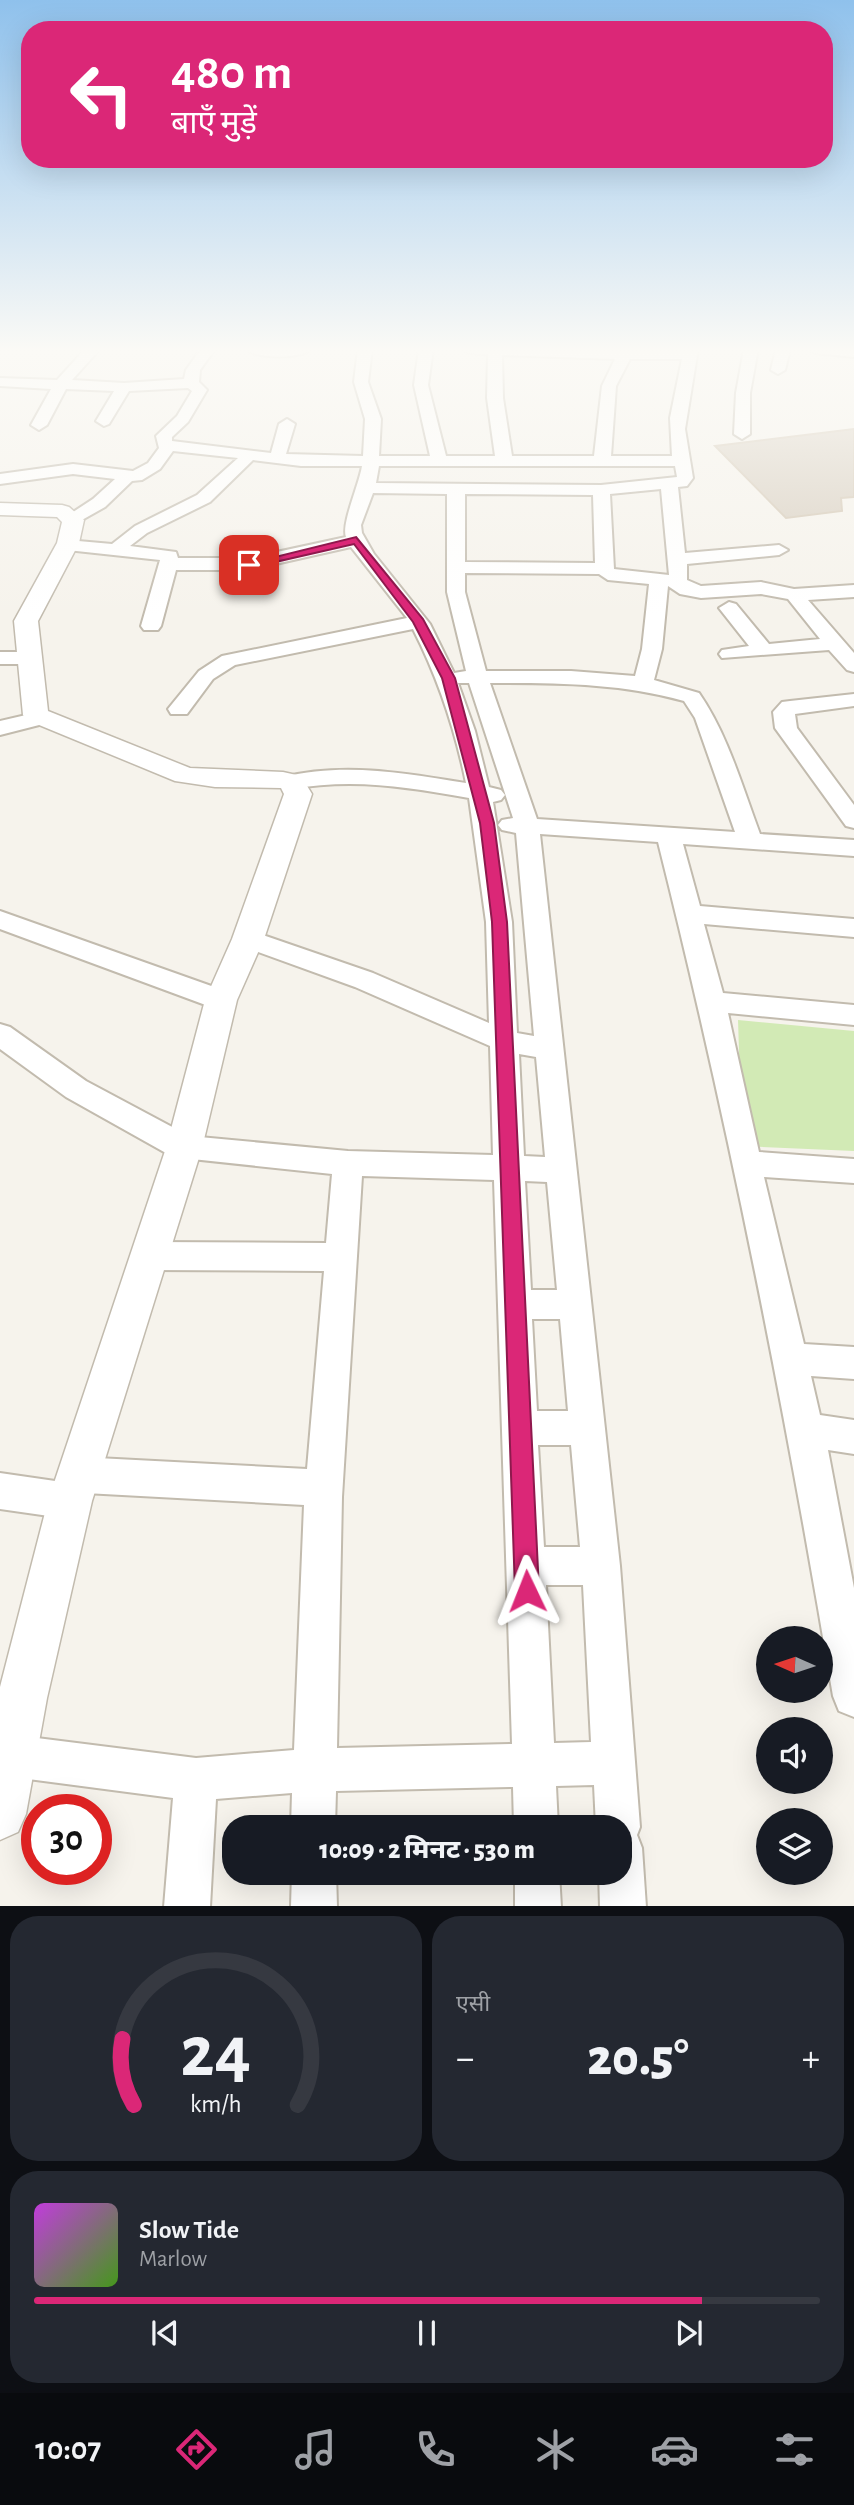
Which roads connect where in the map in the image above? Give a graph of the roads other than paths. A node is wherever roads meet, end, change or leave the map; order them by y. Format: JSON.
{"nodes":[{"id":1,"x":163,"y":438,"type":"edge"},
{"id":2,"x":283,"y":438,"type":"edge"},
{"id":3,"x":372,"y":438,"type":"edge"},
{"id":4,"x":434,"y":438,"type":"edge"},
{"id":5,"x":501,"y":438,"type":"edge"},
{"id":6,"x":604,"y":438,"type":"edge"},
{"id":7,"x":677,"y":438,"type":"edge"},
{"id":8,"x":168,"y":447,"type":"junction"},
{"id":9,"x":222,"y":451,"type":"joint"},
{"id":10,"x":250,"y":454,"type":"junction"},
{"id":11,"x":277,"y":458,"type":"junction"},
{"id":12,"x":439,"y":460,"type":"junction"},
{"id":13,"x":504,"y":460,"type":"junction"},
{"id":14,"x":371,"y":461,"type":"junction"},
{"id":15,"x":602,"y":461,"type":"junction"},
{"id":16,"x":682,"y":461,"type":"junction"},
{"id":17,"x":126,"y":477,"type":"junction"},
{"id":18,"x":0,"y":479,"type":"edge"},
{"id":19,"x":669,"y":485,"type":"junction"},
{"id":20,"x":367,"y":488,"type":"junction"},
{"id":21,"x":456,"y":490,"type":"junction"},
{"id":22,"x":601,"y":491,"type":"junction"},
{"id":23,"x":0,"y":509,"type":"edge"},
{"id":24,"x":70,"y":536,"type":"junction"},
{"id":25,"x":356,"y":540,"type":"junction"},
{"id":26,"x":119,"y":548,"type":"junction"},
{"id":27,"x":779,"y":550,"type":"dead end"},
{"id":28,"x":679,"y":559,"type":"junction"},
{"id":29,"x":170,"y":564,"type":"junction"},
{"id":30,"x":455,"y":567,"type":"junction"},
{"id":31,"x":604,"y":569,"type":"junction"},
{"id":32,"x":667,"y":581,"type":"junction"},
{"id":33,"x":854,"y":591,"type":"edge"},
{"id":34,"x":794,"y":595,"type":"junction"},
{"id":35,"x":729,"y":608,"type":"dead end"},
{"id":36,"x":418,"y":622,"type":"junction"},
{"id":37,"x":151,"y":626,"type":"dead end"},
{"id":38,"x":835,"y":643,"type":"junction"},
{"id":39,"x":763,"y":650,"type":"junction"},
{"id":40,"x":729,"y":654,"type":"dead end"},
{"id":41,"x":0,"y":658,"type":"edge"},
{"id":42,"x":30,"y":658,"type":"junction"},
{"id":43,"x":854,"y":666,"type":"edge"},
{"id":44,"x":463,"y":677,"type":"junction"},
{"id":45,"x":643,"y":683,"type":"junction"},
{"id":46,"x":854,"y":700,"type":"edge"},
{"id":47,"x":178,"y":709,"type":"dead end"},
{"id":48,"x":39,"y":718,"type":"junction"},
{"id":49,"x":0,"y":728,"type":"edge"},
{"id":50,"x":291,"y":782,"type":"junction"},
{"id":51,"x":483,"y":809,"type":"junction"},
{"id":52,"x":522,"y":811,"type":"junction"},
{"id":53,"x":854,"y":821,"type":"edge"},
{"id":54,"x":669,"y":837,"type":"junction"},
{"id":55,"x":750,"y":840,"type":"junction"},
{"id":56,"x":854,"y":848,"type":"edge"},
{"id":57,"x":689,"y":914,"type":"junction"},
{"id":58,"x":0,"y":920,"type":"edge"},
{"id":59,"x":854,"y":928,"type":"edge"},
{"id":60,"x":248,"y":939,"type":"junction"},
{"id":61,"x":221,"y":1000,"type":"junction"},
{"id":62,"x":712,"y":1002,"type":"junction"},
{"id":63,"x":854,"y":1015,"type":"edge"},
{"id":64,"x":0,"y":1034,"type":"edge"},
{"id":65,"x":507,"y":1042,"type":"junction"},
{"id":66,"x":550,"y":1049,"type":"junction"},
{"id":67,"x":184,"y":1148,"type":"junction"},
{"id":68,"x":348,"y":1163,"type":"junction"},
{"id":69,"x":746,"y":1163,"type":"junction"},
{"id":70,"x":511,"y":1169,"type":"junction"},
{"id":71,"x":561,"y":1170,"type":"junction"},
{"id":72,"x":854,"y":1171,"type":"edge"},
{"id":73,"x":149,"y":1256,"type":"junction"},
{"id":74,"x":341,"y":1257,"type":"junction"},
{"id":75,"x":516,"y":1304,"type":"junction"},
{"id":76,"x":575,"y":1306,"type":"junction"},
{"id":77,"x":789,"y":1359,"type":"junction"},
{"id":78,"x":854,"y":1363,"type":"edge"},
{"id":79,"x":521,"y":1428,"type":"junction"},
{"id":80,"x":587,"y":1428,"type":"junction"},
{"id":81,"x":806,"y":1430,"type":"junction"},
{"id":82,"x":854,"y":1437,"type":"edge"},
{"id":83,"x":74,"y":1488,"type":"junction"},
{"id":84,"x":324,"y":1488,"type":"junction"},
{"id":85,"x":0,"y":1492,"type":"edge"},
{"id":86,"x":526,"y":1566,"type":"junction"},
{"id":87,"x":601,"y":1566,"type":"junction"},
{"id":88,"x":854,"y":1696,"type":"edge"},
{"id":89,"x":13,"y":1756,"type":"junction"},
{"id":90,"x":614,"y":1763,"type":"junction"},
{"id":91,"x":534,"y":1765,"type":"junction"},
{"id":92,"x":313,"y":1770,"type":"junction"},
{"id":93,"x":196,"y":1779,"type":"junction"},
{"id":94,"x":0,"y":1814,"type":"edge"},
{"id":95,"x":313,"y":1815,"type":"edge"},
{"id":96,"x":536,"y":1815,"type":"edge"},
{"id":97,"x":617,"y":1815,"type":"edge"},
{"id":98,"x":314,"y":1885,"type":"edge"},
{"id":99,"x":537,"y":1885,"type":"edge"},
{"id":100,"x":622,"y":1885,"type":"edge"},
{"id":101,"x":187,"y":1906,"type":"edge"},
{"id":102,"x":314,"y":1906,"type":"edge"},
{"id":103,"x":538,"y":1906,"type":"edge"},
{"id":104,"x":623,"y":1906,"type":"edge"}],
"edges":[{"from":1,"to":8,"type":"street"},
{"from":2,"to":11,"type":"street"},
{"from":3,"to":14,"type":"street"},
{"from":4,"to":12,"type":"street"},
{"from":5,"to":13,"type":"street"},
{"from":6,"to":15,"type":"street"},
{"from":7,"to":16,"type":"street"},
{"from":8,"to":9,"type":"street"},
{"from":8,"to":17,"type":"street"},
{"from":9,"to":10,"type":"street"},
{"from":10,"to":11,"type":"street"},
{"from":10,"to":26,"type":"street"},
{"from":11,"to":14,"type":"street"},
{"from":12,"to":13,"type":"street"},
{"from":12,"to":14,"type":"street"},
{"from":13,"to":15,"type":"street"},
{"from":14,"to":20,"type":"street"},
{"from":15,"to":16,"type":"street"},
{"from":16,"to":19,"type":"street"},
{"from":17,"to":18,"type":"street"},
{"from":17,"to":24,"type":"street"},
{"from":19,"to":22,"type":"street"},
{"from":19,"to":28,"type":"street"},
{"from":20,"to":21,"type":"street"},
{"from":20,"to":25,"type":"street"},
{"from":21,"to":22,"type":"street"},
{"from":21,"to":30,"type":"street"},
{"from":22,"to":31,"type":"street"},
{"from":23,"to":24,"type":"street"},
{"from":24,"to":26,"type":"street"},
{"from":24,"to":42,"type":"street"},
{"from":25,"to":29,"type":"street"},
{"from":25,"to":36,"type":"street"},
{"from":26,"to":29,"type":"street"},
{"from":27,"to":28,"type":"street"},
{"from":28,"to":32,"type":"street"},
{"from":29,"to":37,"type":"street"},
{"from":30,"to":31,"type":"street"},
{"from":30,"to":44,"type":"street"},
{"from":31,"to":32,"type":"street"},
{"from":32,"to":34,"type":"street"},
{"from":32,"to":45,"type":"street"},
{"from":33,"to":34,"type":"street"},
{"from":34,"to":38,"type":"street"},
{"from":35,"to":39,"type":"street"},
{"from":36,"to":44,"type":"street"},
{"from":36,"to":47,"type":"street"},
{"from":38,"to":39,"type":"street"},
{"from":38,"to":43,"type":"street"},
{"from":39,"to":40,"type":"street"},
{"from":41,"to":42,"type":"street"},
{"from":42,"to":48,"type":"street"},
{"from":44,"to":45,"type":"street"},
{"from":44,"to":51,"type":"street"},
{"from":44,"to":52,"type":"street"},
{"from":45,"to":55,"type":"street"},
{"from":46,"to":53,"type":"street"},
{"from":48,"to":49,"type":"street"},
{"from":48,"to":50,"type":"street"},
{"from":50,"to":51,"type":"street"},
{"from":50,"to":60,"type":"street"},
{"from":51,"to":52,"type":"street"},
{"from":51,"to":65,"type":"street"},
{"from":52,"to":54,"type":"street"},
{"from":52,"to":66,"type":"street"},
{"from":54,"to":55,"type":"street"},
{"from":54,"to":57,"type":"street"},
{"from":55,"to":56,"type":"street"},
{"from":57,"to":59,"type":"street"},
{"from":57,"to":62,"type":"street"},
{"from":58,"to":61,"type":"street"},
{"from":60,"to":61,"type":"street"},
{"from":60,"to":65,"type":"street"},
{"from":61,"to":67,"type":"street"},
{"from":62,"to":63,"type":"street"},
{"from":62,"to":69,"type":"street"},
{"from":64,"to":67,"type":"street"},
{"from":65,"to":66,"type":"street"},
{"from":65,"to":70,"type":"street"},
{"from":66,"to":71,"type":"street"},
{"from":67,"to":68,"type":"street"},
{"from":67,"to":73,"type":"street"},
{"from":68,"to":70,"type":"street"},
{"from":68,"to":74,"type":"street"},
{"from":69,"to":72,"type":"street"},
{"from":69,"to":77,"type":"street"},
{"from":70,"to":71,"type":"street"},
{"from":70,"to":75,"type":"street"},
{"from":71,"to":76,"type":"street"},
{"from":73,"to":74,"type":"street"},
{"from":73,"to":83,"type":"street"},
{"from":74,"to":84,"type":"street"},
{"from":75,"to":76,"type":"street"},
{"from":75,"to":79,"type":"street"},
{"from":76,"to":80,"type":"street"},
{"from":77,"to":78,"type":"street"},
{"from":77,"to":81,"type":"street"},
{"from":79,"to":80,"type":"street"},
{"from":79,"to":86,"type":"street"},
{"from":80,"to":87,"type":"street"},
{"from":81,"to":82,"type":"street"},
{"from":81,"to":88,"type":"street"},
{"from":83,"to":84,"type":"street"},
{"from":83,"to":85,"type":"street"},
{"from":83,"to":89,"type":"street"},
{"from":84,"to":92,"type":"street"},
{"from":86,"to":87,"type":"street"},
{"from":86,"to":91,"type":"street"},
{"from":87,"to":90,"type":"street"},
{"from":89,"to":93,"type":"street"},
{"from":89,"to":94,"type":"street"},
{"from":90,"to":91,"type":"street"},
{"from":90,"to":97,"type":"street"},
{"from":91,"to":92,"type":"street"},
{"from":91,"to":96,"type":"street"},
{"from":92,"to":93,"type":"street"},
{"from":92,"to":95,"type":"street"},
{"from":93,"to":101,"type":"street"},
{"from":98,"to":102,"type":"street"},
{"from":99,"to":103,"type":"street"},
{"from":100,"to":104,"type":"street"}]}
